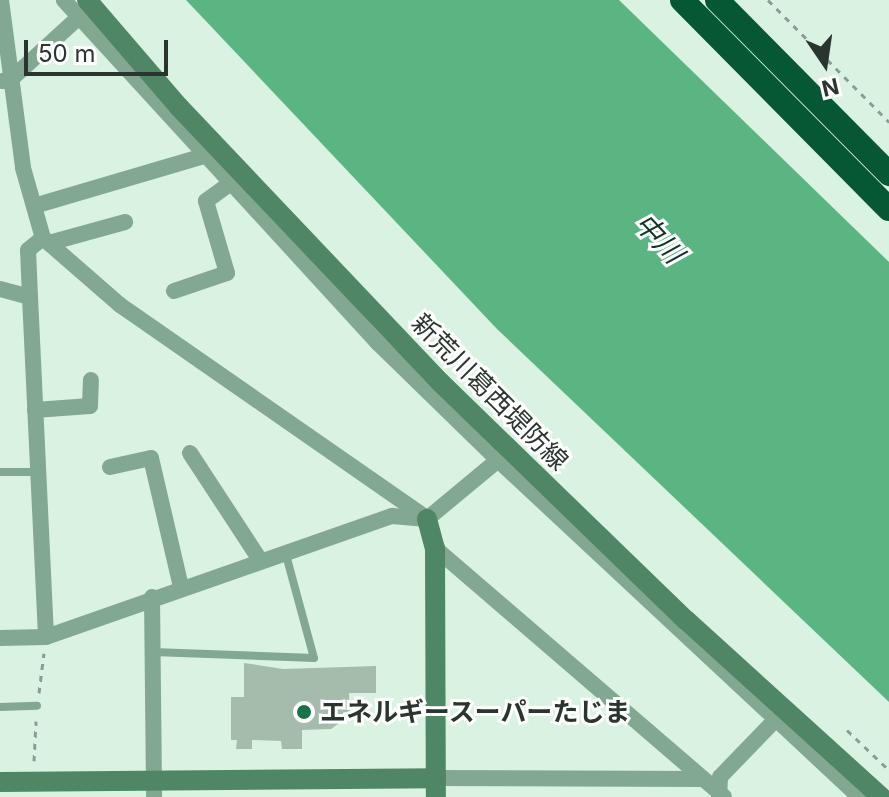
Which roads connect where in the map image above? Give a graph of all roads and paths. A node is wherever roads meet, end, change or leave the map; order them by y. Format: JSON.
{"nodes":[{"id":1,"x":1,"y":0,"type":"edge"},
{"id":2,"x":64,"y":0,"type":"edge"},
{"id":3,"x":682,"y":0,"type":"edge"},
{"id":4,"x":717,"y":0,"type":"edge"},
{"id":5,"x":768,"y":0,"type":"edge"},
{"id":6,"x":83,"y":8,"type":"edge"},
{"id":7,"x":5,"y":81,"type":"edge"},
{"id":8,"x":889,"y":122,"type":"edge"},
{"id":9,"x":204,"y":156,"type":"junction"},
{"id":10,"x":889,"y":174,"type":"edge"},
{"id":11,"x":229,"y":184,"type":"junction"},
{"id":12,"x":34,"y":206,"type":"junction"},
{"id":13,"x":889,"y":209,"type":"edge"},
{"id":14,"x":125,"y":222,"type":"dead end"},
{"id":15,"x":46,"y":241,"type":"junction"},
{"id":16,"x":0,"y":289,"type":"edge"},
{"id":17,"x":174,"y":291,"type":"dead end"},
{"id":18,"x":30,"y":297,"type":"junction"},
{"id":19,"x":91,"y":380,"type":"dead end"},
{"id":20,"x":436,"y":386,"type":"junction"},
{"id":21,"x":35,"y":410,"type":"junction"},
{"id":22,"x":190,"y":453,"type":"dead end"},
{"id":23,"x":498,"y":460,"type":"junction"},
{"id":24,"x":110,"y":467,"type":"dead end"},
{"id":25,"x":0,"y":472,"type":"edge"},
{"id":26,"x":38,"y":472,"type":"junction"},
{"id":27,"x":427,"y":519,"type":"junction"},
{"id":28,"x":435,"y":548,"type":"junction"},
{"id":29,"x":285,"y":551,"type":"junction"},
{"id":30,"x":260,"y":560,"type":"junction"},
{"id":31,"x":181,"y":587,"type":"junction"},
{"id":32,"x":152,"y":597,"type":"junction"},
{"id":33,"x":46,"y":637,"type":"junction"},
{"id":34,"x":0,"y":638,"type":"edge"},
{"id":35,"x":153,"y":652,"type":"junction"},
{"id":36,"x":37,"y":706,"type":"dead end"},
{"id":37,"x":0,"y":707,"type":"edge"},
{"id":38,"x":774,"y":721,"type":"junction"},
{"id":39,"x":847,"y":730,"type":"dead end"},
{"id":40,"x":832,"y":763,"type":"junction"},
{"id":41,"x":889,"y":770,"type":"edge"},
{"id":42,"x":703,"y":779,"type":"junction"},
{"id":43,"x":0,"y":782,"type":"edge"},
{"id":44,"x":436,"y":788,"type":"edge"},
{"id":45,"x":154,"y":789,"type":"edge"},
{"id":46,"x":721,"y":796,"type":"edge"},
{"id":47,"x":860,"y":797,"type":"edge"},
{"id":48,"x":881,"y":797,"type":"edge"}],
"edges":[{"from":1,"to":7,"type":"street"},
{"from":2,"to":6,"type":"street"},
{"from":3,"to":13,"type":"highway"},
{"from":4,"to":10,"type":"highway"},
{"from":5,"to":8,"type":"path"},
{"from":6,"to":7,"type":"street"},
{"from":6,"to":9,"type":"street"},
{"from":6,"to":20,"type":"main road","name":"新荒川葛西堤防線"},
{"from":7,"to":12,"type":"street"},
{"from":9,"to":11,"type":"street"},
{"from":9,"to":12,"type":"street"},
{"from":11,"to":17,"type":"street"},
{"from":11,"to":20,"type":"street"},
{"from":12,"to":15,"type":"street"},
{"from":14,"to":15,"type":"street"},
{"from":15,"to":18,"type":"street"},
{"from":15,"to":27,"type":"street"},
{"from":16,"to":18,"type":"street"},
{"from":18,"to":21,"type":"street"},
{"from":19,"to":21,"type":"street"},
{"from":20,"to":23,"type":"street"},
{"from":20,"to":40,"type":"main road","name":"新荒川葛西堤防線"},
{"from":21,"to":26,"type":"street"},
{"from":22,"to":30,"type":"street"},
{"from":23,"to":27,"type":"street"},
{"from":23,"to":38,"type":"street"},
{"from":24,"to":31,"type":"street"},
{"from":25,"to":26,"type":"lane"},
{"from":26,"to":33,"type":"street"},
{"from":27,"to":28,"type":"main road"},
{"from":27,"to":29,"type":"street"},
{"from":28,"to":42,"type":"street"},
{"from":28,"to":44,"type":"main road"},
{"from":29,"to":30,"type":"street"},
{"from":29,"to":35,"type":"lane"},
{"from":30,"to":31,"type":"street"},
{"from":31,"to":32,"type":"street"},
{"from":32,"to":33,"type":"street"},
{"from":32,"to":35,"type":"street"},
{"from":33,"to":34,"type":"street"},
{"from":35,"to":45,"type":"street"},
{"from":36,"to":37,"type":"lane"},
{"from":38,"to":40,"type":"street"},
{"from":38,"to":46,"type":"street"},
{"from":39,"to":41,"type":"path"},
{"from":40,"to":47,"type":"street"},
{"from":40,"to":48,"type":"main road","name":"新荒川葛西堤防線"},
{"from":42,"to":44,"type":"street"},
{"from":42,"to":46,"type":"street"},
{"from":43,"to":45,"type":"main road"},
{"from":44,"to":45,"type":"main road"}]}
